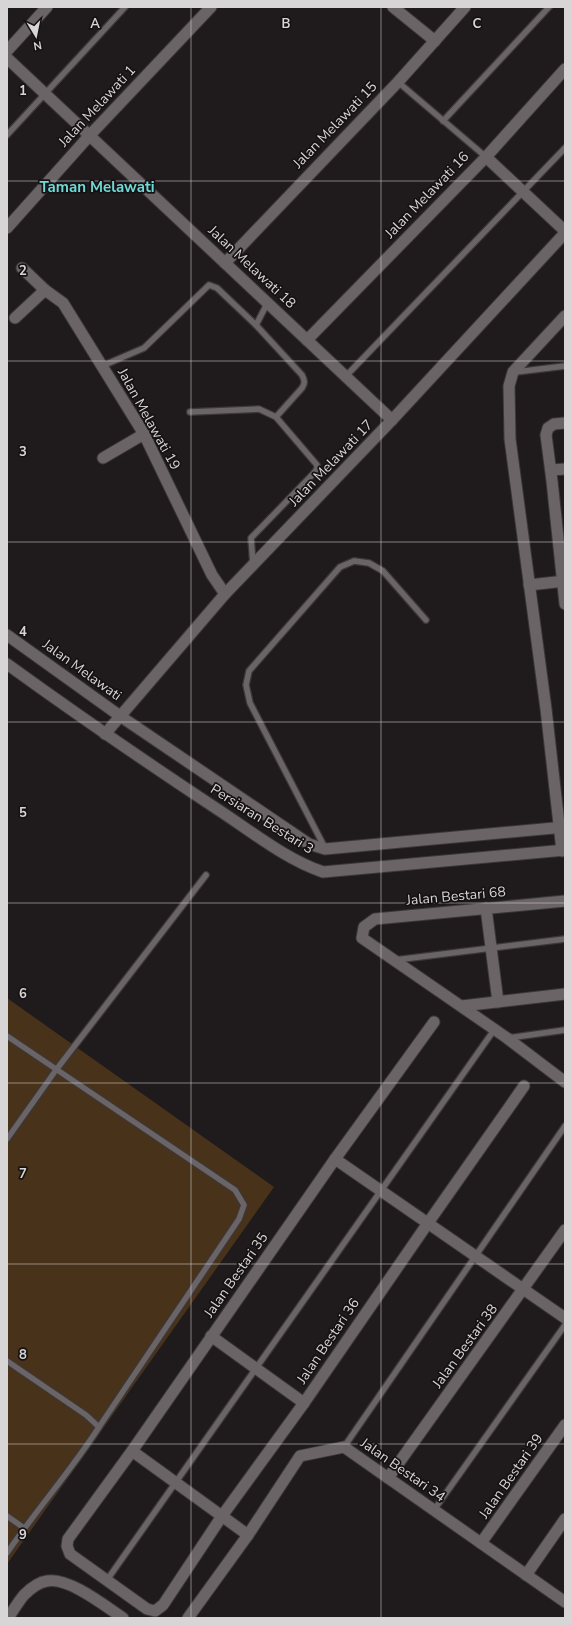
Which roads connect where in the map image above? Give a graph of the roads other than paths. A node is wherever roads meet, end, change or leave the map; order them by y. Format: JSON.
{"nodes":[{"id":1,"x":47,"y":7,"type":"edge"},
{"id":2,"x":125,"y":7,"type":"edge"},
{"id":3,"x":211,"y":7,"type":"edge"},
{"id":4,"x":393,"y":7,"type":"edge"},
{"id":5,"x":465,"y":7,"type":"edge"},
{"id":6,"x":549,"y":7,"type":"edge"},
{"id":7,"x":435,"y":42,"type":"junction"},
{"id":8,"x":7,"y":51,"type":"edge"},
{"id":9,"x":7,"y":58,"type":"edge"},
{"id":10,"x":565,"y":69,"type":"edge"},
{"id":11,"x":398,"y":82,"type":"junction"},
{"id":12,"x":46,"y":94,"type":"junction"},
{"id":13,"x":442,"y":121,"type":"junction"},
{"id":14,"x":7,"y":135,"type":"edge"},
{"id":15,"x":90,"y":135,"type":"junction"},
{"id":16,"x":565,"y":148,"type":"edge"},
{"id":17,"x":486,"y":157,"type":"junction"},
{"id":18,"x":523,"y":193,"type":"junction"},
{"id":19,"x":7,"y":228,"type":"edge"},
{"id":20,"x":565,"y":232,"type":"edge"},
{"id":21,"x":225,"y":262,"type":"junction"},
{"id":22,"x":22,"y":268,"type":"dead end"},
{"id":23,"x":45,"y":290,"type":"junction"},
{"id":24,"x":268,"y":302,"type":"junction"},
{"id":25,"x":565,"y":316,"type":"edge"},
{"id":26,"x":15,"y":318,"type":"dead end"},
{"id":27,"x":256,"y":325,"type":"junction"},
{"id":28,"x":307,"y":340,"type":"junction"},
{"id":29,"x":102,"y":366,"type":"junction"},
{"id":30,"x":565,"y":366,"type":"edge"},
{"id":31,"x":513,"y":372,"type":"junction"},
{"id":32,"x":346,"y":376,"type":"junction"},
{"id":33,"x":190,"y":412,"type":"dead end"},
{"id":34,"x":276,"y":417,"type":"junction"},
{"id":35,"x":392,"y":420,"type":"junction"},
{"id":36,"x":565,"y":423,"type":"edge"},
{"id":37,"x":144,"y":434,"type":"junction"},
{"id":38,"x":103,"y":458,"type":"dead end"},
{"id":39,"x":565,"y":469,"type":"edge"},
{"id":40,"x":551,"y":470,"type":"junction"},
{"id":41,"x":561,"y":524,"type":"edge"},
{"id":42,"x":253,"y":565,"type":"junction"},
{"id":43,"x":564,"y":581,"type":"edge"},
{"id":44,"x":529,"y":585,"type":"junction"},
{"id":45,"x":225,"y":594,"type":"junction"},
{"id":46,"x":565,"y":604,"type":"edge"},
{"id":47,"x":426,"y":620,"type":"dead end"},
{"id":48,"x":7,"y":635,"type":"edge"},
{"id":49,"x":7,"y":666,"type":"edge"},
{"id":50,"x":120,"y":716,"type":"junction"},
{"id":51,"x":105,"y":734,"type":"junction"},
{"id":52,"x":563,"y":828,"type":"edge"},
{"id":53,"x":325,"y":849,"type":"junction"},
{"id":54,"x":564,"y":850,"type":"edge"},
{"id":55,"x":206,"y":875,"type":"dead end"},
{"id":56,"x":565,"y":901,"type":"edge"},
{"id":57,"x":486,"y":908,"type":"junction"},
{"id":58,"x":565,"y":939,"type":"edge"},
{"id":59,"x":491,"y":947,"type":"junction"},
{"id":60,"x":394,"y":960,"type":"junction"},
{"id":61,"x":565,"y":994,"type":"edge"},
{"id":62,"x":498,"y":1002,"type":"junction"},
{"id":63,"x":462,"y":1006,"type":"junction"},
{"id":64,"x":434,"y":1022,"type":"dead end"},
{"id":65,"x":494,"y":1030,"type":"junction"},
{"id":66,"x":565,"y":1030,"type":"edge"},
{"id":67,"x":7,"y":1036,"type":"edge"},
{"id":68,"x":507,"y":1038,"type":"junction"},
{"id":69,"x":56,"y":1070,"type":"junction"},
{"id":70,"x":565,"y":1082,"type":"edge"},
{"id":71,"x":524,"y":1086,"type":"dead end"},
{"id":72,"x":565,"y":1126,"type":"edge"},
{"id":73,"x":7,"y":1139,"type":"edge"},
{"id":74,"x":335,"y":1159,"type":"junction"},
{"id":75,"x":381,"y":1190,"type":"junction"},
{"id":76,"x":428,"y":1223,"type":"junction"},
{"id":77,"x":565,"y":1230,"type":"edge"},
{"id":78,"x":476,"y":1256,"type":"junction"},
{"id":79,"x":524,"y":1290,"type":"junction"},
{"id":80,"x":565,"y":1318,"type":"edge"},
{"id":81,"x":565,"y":1325,"type":"edge"},
{"id":82,"x":211,"y":1336,"type":"junction"},
{"id":83,"x":7,"y":1361,"type":"edge"},
{"id":84,"x":256,"y":1369,"type":"junction"},
{"id":85,"x":304,"y":1403,"type":"junction"},
{"id":86,"x":565,"y":1425,"type":"edge"},
{"id":87,"x":99,"y":1427,"type":"junction"},
{"id":88,"x":344,"y":1447,"type":"junction"},
{"id":89,"x":132,"y":1451,"type":"junction"},
{"id":90,"x":388,"y":1478,"type":"junction"},
{"id":91,"x":176,"y":1482,"type":"junction"},
{"id":92,"x":434,"y":1510,"type":"junction"},
{"id":93,"x":7,"y":1516,"type":"edge"},
{"id":94,"x":222,"y":1516,"type":"junction"},
{"id":95,"x":565,"y":1519,"type":"edge"},
{"id":96,"x":24,"y":1528,"type":"junction"},
{"id":97,"x":248,"y":1535,"type":"junction"},
{"id":98,"x":481,"y":1543,"type":"junction"},
{"id":99,"x":7,"y":1553,"type":"edge"},
{"id":100,"x":526,"y":1575,"type":"junction"},
{"id":101,"x":107,"y":1580,"type":"junction"},
{"id":102,"x":565,"y":1602,"type":"edge"},
{"id":103,"x":8,"y":1618,"type":"edge"},
{"id":104,"x":123,"y":1618,"type":"edge"},
{"id":105,"x":188,"y":1618,"type":"edge"}],
"edges":[{"from":1,"to":8,"type":"street"},
{"from":2,"to":12,"type":"lane"},
{"from":3,"to":15,"type":"street","name":"Jalan Melawati 1"},
{"from":4,"to":7,"type":"street"},
{"from":5,"to":7,"type":"street","name":"Jalan Melawati 15"},
{"from":6,"to":13,"type":"lane"},
{"from":7,"to":11,"type":"street","name":"Jalan Melawati 15"},
{"from":9,"to":12,"type":"street","name":"Jalan Melawati 18"},
{"from":10,"to":17,"type":"street","name":"Jalan Melawati 16"},
{"from":11,"to":13,"type":"lane"},
{"from":11,"to":21,"type":"street","name":"Jalan Melawati 15"},
{"from":12,"to":14,"type":"lane"},
{"from":12,"to":15,"type":"street","name":"Jalan Melawati 18"},
{"from":13,"to":17,"type":"lane"},
{"from":15,"to":19,"type":"street","name":"Jalan Melawati 1"},
{"from":15,"to":21,"type":"street","name":"Jalan Melawati 18"},
{"from":16,"to":18,"type":"lane"},
{"from":17,"to":18,"type":"street"},
{"from":17,"to":28,"type":"street","name":"Jalan Melawati 16"},
{"from":18,"to":20,"type":"street"},
{"from":18,"to":32,"type":"lane"},
{"from":20,"to":35,"type":"street","name":"Jalan Melawati 17"},
{"from":21,"to":24,"type":"street","name":"Jalan Melawati 18"},
{"from":22,"to":23,"type":"street","name":"Jalan Melawati 19"},
{"from":23,"to":26,"type":"street"},
{"from":23,"to":29,"type":"street","name":"Jalan Melawati 19"},
{"from":24,"to":27,"type":"lane"},
{"from":24,"to":28,"type":"street","name":"Jalan Melawati 18"},
{"from":25,"to":31,"type":"street"},
{"from":27,"to":29,"type":"lane"},
{"from":27,"to":34,"type":"lane"},
{"from":28,"to":32,"type":"street","name":"Jalan Melawati 18"},
{"from":29,"to":37,"type":"street","name":"Jalan Melawati 19"},
{"from":30,"to":31,"type":"lane"},
{"from":31,"to":44,"type":"street"},
{"from":32,"to":35,"type":"street","name":"Jalan Melawati 18"},
{"from":33,"to":34,"type":"lane"},
{"from":34,"to":42,"type":"lane"},
{"from":35,"to":42,"type":"street","name":"Jalan Melawati 17"},
{"from":36,"to":40,"type":"street"},
{"from":37,"to":38,"type":"street"},
{"from":37,"to":45,"type":"street","name":"Jalan Melawati 19"},
{"from":39,"to":40,"type":"street"},
{"from":40,"to":41,"type":"street"},
{"from":41,"to":43,"type":"street"},
{"from":42,"to":45,"type":"street","name":"Jalan Melawati 17"},
{"from":43,"to":44,"type":"street"},
{"from":43,"to":46,"type":"street"},
{"from":44,"to":52,"type":"street"},
{"from":45,"to":50,"type":"street","name":"Jalan Melawati 17"},
{"from":47,"to":53,"type":"lane"},
{"from":48,"to":50,"type":"street","name":"Jalan Melawati"},
{"from":49,"to":51,"type":"street"},
{"from":50,"to":51,"type":"street","name":"Jalan Melawati 17"},
{"from":50,"to":53,"type":"street","name":"Persiaran Bestari 3"},
{"from":51,"to":54,"type":"street","name":"Persiaran Bestari 3"},
{"from":52,"to":53,"type":"street","name":"Persiaran Bestari 3"},
{"from":52,"to":54,"type":"street"},
{"from":55,"to":69,"type":"lane"},
{"from":56,"to":57,"type":"street","name":"Jalan Bestari 68"},
{"from":57,"to":59,"type":"street"},
{"from":57,"to":60,"type":"street","name":"Jalan Bestari 68"},
{"from":58,"to":59,"type":"lane"},
{"from":59,"to":60,"type":"lane"},
{"from":59,"to":62,"type":"street"},
{"from":60,"to":63,"type":"street"},
{"from":61,"to":62,"type":"street"},
{"from":62,"to":63,"type":"street"},
{"from":63,"to":65,"type":"street"},
{"from":64,"to":74,"type":"street","name":"Jalan Bestari 35"},
{"from":65,"to":68,"type":"street"},
{"from":65,"to":75,"type":"lane"},
{"from":66,"to":68,"type":"lane"},
{"from":67,"to":69,"type":"lane"},
{"from":68,"to":70,"type":"street"},
{"from":69,"to":73,"type":"lane"},
{"from":69,"to":87,"type":"lane"},
{"from":71,"to":76,"type":"street","name":"Jalan Bestari 36"},
{"from":72,"to":78,"type":"lane"},
{"from":74,"to":75,"type":"street"},
{"from":74,"to":82,"type":"street","name":"Jalan Bestari 35"},
{"from":75,"to":76,"type":"street"},
{"from":75,"to":84,"type":"lane"},
{"from":76,"to":78,"type":"street"},
{"from":76,"to":85,"type":"street","name":"Jalan Bestari 36"},
{"from":77,"to":79,"type":"street","name":"Jalan Bestari 38"},
{"from":78,"to":79,"type":"street"},
{"from":78,"to":88,"type":"lane"},
{"from":79,"to":80,"type":"street"},
{"from":79,"to":90,"type":"street","name":"Jalan Bestari 38"},
{"from":81,"to":92,"type":"lane"},
{"from":82,"to":84,"type":"street"},
{"from":82,"to":89,"type":"street","name":"Jalan Bestari 35"},
{"from":83,"to":87,"type":"lane"},
{"from":84,"to":85,"type":"street"},
{"from":84,"to":91,"type":"lane"},
{"from":85,"to":94,"type":"street","name":"Jalan Bestari 36"},
{"from":86,"to":98,"type":"street","name":"Jalan Bestari 39"},
{"from":87,"to":96,"type":"lane"},
{"from":88,"to":90,"type":"street","name":"Jalan Bestari 34"},
{"from":88,"to":97,"type":"street","name":"Jalan Bestari 34"},
{"from":89,"to":91,"type":"street"},
{"from":89,"to":101,"type":"street","name":"Jalan Bestari 35"},
{"from":90,"to":92,"type":"street","name":"Jalan Bestari 34"},
{"from":91,"to":94,"type":"street"},
{"from":91,"to":101,"type":"lane"},
{"from":92,"to":98,"type":"street","name":"Jalan Bestari 34"},
{"from":93,"to":96,"type":"lane"},
{"from":94,"to":97,"type":"street"},
{"from":94,"to":101,"type":"street","name":"Jalan Bestari 36"},
{"from":95,"to":100,"type":"street"},
{"from":96,"to":99,"type":"lane"},
{"from":97,"to":105,"type":"street","name":"Jalan Bestari 34"},
{"from":98,"to":100,"type":"street","name":"Jalan Bestari 34"},
{"from":100,"to":102,"type":"street","name":"Jalan Bestari 34"},
{"from":103,"to":104,"type":"street"}]}
